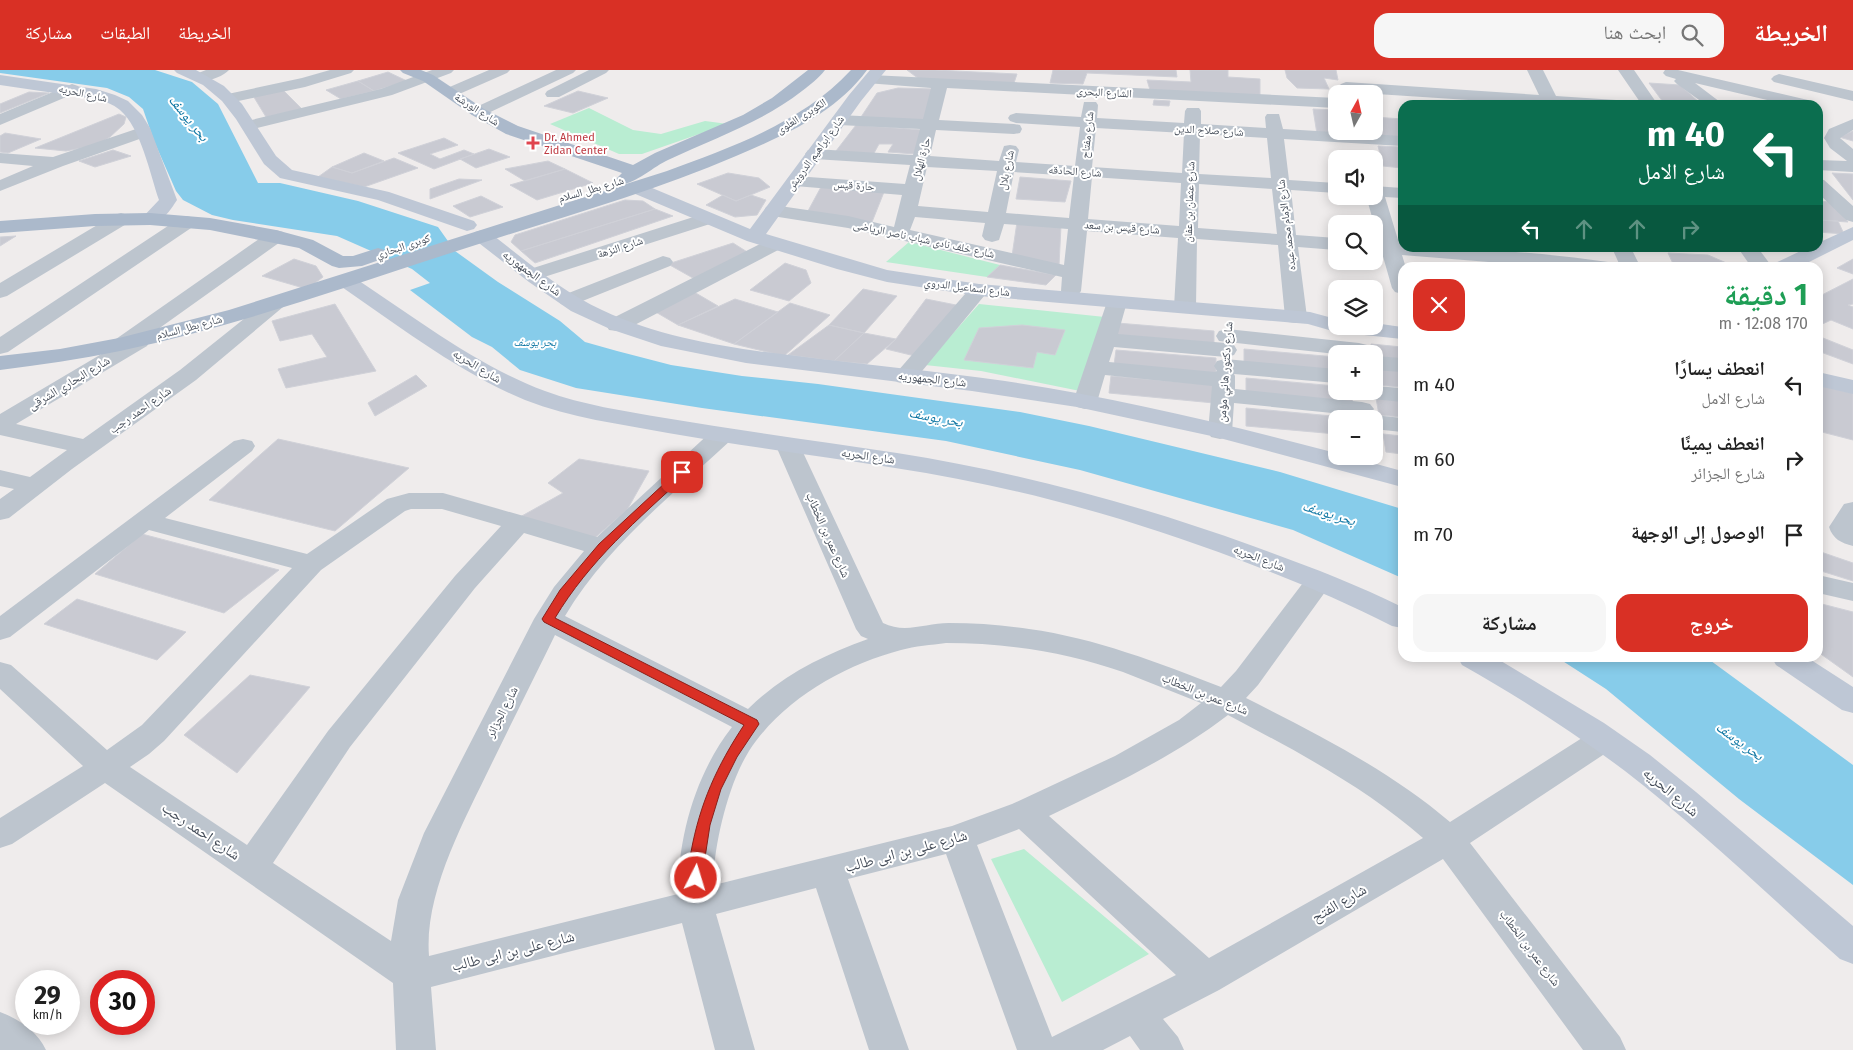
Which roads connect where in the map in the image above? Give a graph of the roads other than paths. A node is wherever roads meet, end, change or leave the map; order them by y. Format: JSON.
{"nodes":[{"id":1,"x":182,"y":70,"type":"edge"},
{"id":2,"x":221,"y":70,"type":"edge"},
{"id":3,"x":346,"y":70,"type":"edge"},
{"id":4,"x":408,"y":70,"type":"edge"},
{"id":5,"x":446,"y":70,"type":"edge"},
{"id":6,"x":502,"y":70,"type":"edge"},
{"id":7,"x":568,"y":70,"type":"edge"},
{"id":8,"x":601,"y":70,"type":"edge"},
{"id":9,"x":817,"y":70,"type":"edge"},
{"id":10,"x":842,"y":70,"type":"edge"},
{"id":11,"x":1342,"y":70,"type":"edge"},
{"id":12,"x":1535,"y":70,"type":"edge"},
{"id":13,"x":1626,"y":70,"type":"edge"},
{"id":14,"x":1788,"y":70,"type":"edge"},
{"id":15,"x":1669,"y":71,"type":"edge"},
{"id":16,"x":870,"y":73,"type":"edge"},
{"id":17,"x":1768,"y":76,"type":"dead end"},
{"id":18,"x":201,"y":77,"type":"junction"},
{"id":19,"x":428,"y":78,"type":"junction"},
{"id":20,"x":1439,"y":78,"type":"dead end"},
{"id":21,"x":3,"y":82,"type":"edge"},
{"id":22,"x":940,"y":84,"type":"junction"},
{"id":23,"x":1346,"y":85,"type":"edge"},
{"id":24,"x":1853,"y":86,"type":"edge"},
{"id":25,"x":1022,"y":88,"type":"junction"},
{"id":26,"x":72,"y":89,"type":"junction"},
{"id":27,"x":1091,"y":91,"type":"junction"},
{"id":28,"x":451,"y":92,"type":"junction"},
{"id":29,"x":1383,"y":93,"type":"edge"},
{"id":30,"x":1194,"y":96,"type":"junction"},
{"id":31,"x":1853,"y":96,"type":"edge"},
{"id":32,"x":229,"y":98,"type":"junction"},
{"id":33,"x":545,"y":98,"type":"dead end"},
{"id":34,"x":855,"y":98,"type":"junction"},
{"id":35,"x":1448,"y":99,"type":"edge"},
{"id":36,"x":1271,"y":100,"type":"junction"},
{"id":37,"x":1474,"y":100,"type":"edge"},
{"id":38,"x":1550,"y":100,"type":"edge"},
{"id":39,"x":1647,"y":100,"type":"edge"},
{"id":40,"x":1709,"y":100,"type":"edge"},
{"id":41,"x":1788,"y":100,"type":"edge"},
{"id":42,"x":1328,"y":103,"type":"edge"},
{"id":43,"x":478,"y":112,"type":"junction"},
{"id":44,"x":1850,"y":118,"type":"edge"},
{"id":45,"x":0,"y":120,"type":"edge"},
{"id":46,"x":839,"y":120,"type":"junction"},
{"id":47,"x":1088,"y":122,"type":"junction"},
{"id":48,"x":930,"y":124,"type":"junction"},
{"id":49,"x":1015,"y":124,"type":"junction"},
{"id":50,"x":248,"y":125,"type":"junction"},
{"id":51,"x":1193,"y":129,"type":"junction"},
{"id":52,"x":142,"y":132,"type":"junction"},
{"id":53,"x":1275,"y":134,"type":"junction"},
{"id":54,"x":1361,"y":141,"type":"edge"},
{"id":55,"x":1398,"y":141,"type":"edge"},
{"id":56,"x":732,"y":146,"type":"junction"},
{"id":57,"x":814,"y":154,"type":"junction"},
{"id":58,"x":0,"y":158,"type":"edge"},
{"id":59,"x":1853,"y":158,"type":"edge"},
{"id":60,"x":920,"y":161,"type":"junction"},
{"id":61,"x":57,"y":162,"type":"junction"},
{"id":62,"x":1823,"y":165,"type":"edge"},
{"id":63,"x":699,"y":167,"type":"junction"},
{"id":64,"x":1006,"y":167,"type":"junction"},
{"id":65,"x":1853,"y":168,"type":"edge"},
{"id":66,"x":1083,"y":172,"type":"junction"},
{"id":67,"x":1191,"y":179,"type":"junction"},
{"id":68,"x":632,"y":180,"type":"junction"},
{"id":69,"x":795,"y":181,"type":"junction"},
{"id":70,"x":1282,"y":185,"type":"junction"},
{"id":71,"x":0,"y":186,"type":"edge"},
{"id":72,"x":1328,"y":188,"type":"edge"},
{"id":73,"x":913,"y":190,"type":"junction"},
{"id":74,"x":1823,"y":191,"type":"edge"},
{"id":75,"x":1383,"y":192,"type":"edge"},
{"id":76,"x":1398,"y":193,"type":"edge"},
{"id":77,"x":773,"y":211,"type":"junction"},
{"id":78,"x":907,"y":211,"type":"junction"},
{"id":79,"x":996,"y":218,"type":"junction"},
{"id":80,"x":121,"y":219,"type":"junction"},
{"id":81,"x":150,"y":219,"type":"junction"},
{"id":82,"x":706,"y":219,"type":"junction"},
{"id":83,"x":187,"y":222,"type":"junction"},
{"id":84,"x":1078,"y":224,"type":"junction"},
{"id":85,"x":0,"y":227,"type":"edge"},
{"id":86,"x":1852,"y":230,"type":"edge"},
{"id":87,"x":468,"y":233,"type":"junction"},
{"id":88,"x":1188,"y":233,"type":"junction"},
{"id":89,"x":901,"y":234,"type":"junction"},
{"id":90,"x":276,"y":236,"type":"junction"},
{"id":91,"x":754,"y":237,"type":"junction"},
{"id":92,"x":1289,"y":240,"type":"junction"},
{"id":93,"x":1328,"y":243,"type":"edge"},
{"id":94,"x":775,"y":244,"type":"junction"},
{"id":95,"x":1823,"y":245,"type":"edge"},
{"id":96,"x":1383,"y":248,"type":"edge"},
{"id":97,"x":1398,"y":249,"type":"edge"},
{"id":98,"x":1383,"y":250,"type":"edge"},
{"id":99,"x":1508,"y":252,"type":"edge"},
{"id":100,"x":1810,"y":252,"type":"edge"},
{"id":101,"x":989,"y":253,"type":"junction"},
{"id":102,"x":663,"y":262,"type":"dead end"},
{"id":103,"x":1538,"y":262,"type":"edge"},
{"id":104,"x":1791,"y":262,"type":"edge"},
{"id":105,"x":350,"y":271,"type":"junction"},
{"id":106,"x":373,"y":272,"type":"joint"},
{"id":107,"x":1073,"y":273,"type":"junction"},
{"id":108,"x":534,"y":274,"type":"junction"},
{"id":109,"x":1398,"y":280,"type":"edge"},
{"id":110,"x":979,"y":290,"type":"junction"},
{"id":111,"x":0,"y":292,"type":"edge"},
{"id":112,"x":1070,"y":298,"type":"junction"},
{"id":113,"x":568,"y":300,"type":"junction"},
{"id":114,"x":1117,"y":302,"type":"junction"},
{"id":115,"x":276,"y":303,"type":"junction"},
{"id":116,"x":1185,"y":307,"type":"junction"},
{"id":117,"x":1229,"y":311,"type":"junction"},
{"id":118,"x":1328,"y":315,"type":"edge"},
{"id":119,"x":1303,"y":317,"type":"junction"},
{"id":120,"x":1398,"y":319,"type":"edge"},
{"id":121,"x":617,"y":325,"type":"junction"},
{"id":122,"x":1398,"y":333,"type":"edge"},
{"id":123,"x":1357,"y":336,"type":"edge"},
{"id":124,"x":1105,"y":340,"type":"junction"},
{"id":125,"x":131,"y":343,"type":"junction"},
{"id":126,"x":0,"y":347,"type":"edge"},
{"id":127,"x":1398,"y":362,"type":"edge"},
{"id":128,"x":0,"y":363,"type":"edge"},
{"id":129,"x":1823,"y":363,"type":"edge"},
{"id":130,"x":1225,"y":365,"type":"junction"},
{"id":131,"x":1096,"y":367,"type":"junction"},
{"id":132,"x":1853,"y":370,"type":"edge"},
{"id":133,"x":1328,"y":375,"type":"edge"},
{"id":134,"x":905,"y":377,"type":"junction"},
{"id":135,"x":1823,"y":380,"type":"edge"},
{"id":136,"x":1853,"y":387,"type":"edge"},
{"id":137,"x":1398,"y":396,"type":"edge"},
{"id":138,"x":1085,"y":402,"type":"junction"},
{"id":139,"x":1364,"y":407,"type":"edge"},
{"id":140,"x":1398,"y":423,"type":"edge"},
{"id":141,"x":0,"y":426,"type":"edge"},
{"id":142,"x":1220,"y":432,"type":"junction"},
{"id":143,"x":722,"y":435,"type":"junction"},
{"id":144,"x":243,"y":446,"type":"dead end"},
{"id":145,"x":788,"y":446,"type":"junction"},
{"id":146,"x":87,"y":447,"type":"junction"},
{"id":147,"x":1328,"y":455,"type":"edge"},
{"id":148,"x":1370,"y":465,"type":"edge"},
{"id":149,"x":1398,"y":477,"type":"edge"},
{"id":150,"x":0,"y":478,"type":"edge"},
{"id":151,"x":34,"y":485,"type":"junction"},
{"id":152,"x":0,"y":512,"type":"edge"},
{"id":153,"x":145,"y":521,"type":"junction"},
{"id":154,"x":519,"y":522,"type":"junction"},
{"id":155,"x":602,"y":547,"type":"junction"},
{"id":156,"x":311,"y":564,"type":"junction"},
{"id":157,"x":1320,"y":581,"type":"junction"},
{"id":158,"x":1823,"y":585,"type":"edge"},
{"id":159,"x":1853,"y":592,"type":"edge"},
{"id":160,"x":1398,"y":617,"type":"edge"},
{"id":161,"x":548,"y":619,"type":"junction"},
{"id":162,"x":0,"y":630,"type":"edge"},
{"id":163,"x":904,"y":639,"type":"junction"},
{"id":164,"x":1480,"y":662,"type":"edge"},
{"id":165,"x":1794,"y":662,"type":"edge"},
{"id":166,"x":5,"y":682,"type":"edge"},
{"id":167,"x":1226,"y":701,"type":"junction"},
{"id":168,"x":1853,"y":702,"type":"edge"},
{"id":169,"x":752,"y":724,"type":"junction"},
{"id":170,"x":1604,"y":740,"type":"junction"},
{"id":171,"x":105,"y":767,"type":"junction"},
{"id":172,"x":1024,"y":813,"type":"junction"},
{"id":173,"x":0,"y":835,"type":"edge"},
{"id":174,"x":957,"y":838,"type":"junction"},
{"id":175,"x":1448,"y":840,"type":"junction"},
{"id":176,"x":252,"y":866,"type":"junction"},
{"id":177,"x":828,"y":872,"type":"junction"},
{"id":178,"x":696,"y":905,"type":"junction"},
{"id":179,"x":1853,"y":948,"type":"edge"},
{"id":180,"x":413,"y":976,"type":"junction"},
{"id":181,"x":1206,"y":979,"type":"junction"},
{"id":182,"x":1136,"y":1014,"type":"junction"},
{"id":183,"x":416,"y":1050,"type":"edge"},
{"id":184,"x":735,"y":1050,"type":"edge"},
{"id":185,"x":889,"y":1050,"type":"edge"},
{"id":186,"x":1037,"y":1050,"type":"edge"},
{"id":187,"x":1064,"y":1050,"type":"edge"},
{"id":188,"x":1164,"y":1050,"type":"edge"},
{"id":189,"x":1606,"y":1050,"type":"edge"}],
"edges":[{"from":1,"to":18,"type":"street","name":"شارع الجمهوريه"},
{"from":2,"to":18,"type":"street"},
{"from":3,"to":32,"type":"street"},
{"from":4,"to":19,"type":"main road","name":"شارع الورشة"},
{"from":5,"to":19,"type":"street"},
{"from":6,"to":28,"type":"street"},
{"from":7,"to":43,"type":"street"},
{"from":8,"to":33,"type":"street"},
{"from":9,"to":68,"type":"main road"},
{"from":10,"to":56,"type":"main road","name":"الكوبرى العلوى"},
{"from":11,"to":23,"type":"street"},
{"from":12,"to":38,"type":"street"},
{"from":13,"to":39,"type":"street"},
{"from":14,"to":24,"type":"street"},
{"from":15,"to":40,"type":"street"},
{"from":15,"to":41,"type":"street"},
{"from":16,"to":22,"type":"street","name":"الشارع البحرى"},
{"from":16,"to":34,"type":"street","name":"شارع ابراهيم الدرويش"},
{"from":16,"to":56,"type":"main road","name":"الكوبرى العلوى"},
{"from":17,"to":31,"type":"street"},
{"from":18,"to":32,"type":"street","name":"شارع الجمهوريه"},
{"from":19,"to":28,"type":"main road","name":"شارع الورشة"},
{"from":19,"to":50,"type":"street"},
{"from":20,"to":35,"type":"street"},
{"from":21,"to":26,"type":"street","name":"شارع الحريه"},
{"from":22,"to":25,"type":"street","name":"الشارع البحرى"},
{"from":22,"to":48,"type":"street","name":"حارة الهلال"},
{"from":25,"to":27,"type":"street","name":"الشارع البحرى"},
{"from":25,"to":49,"type":"street","name":"شارع بلال"},
{"from":26,"to":45,"type":"street"},
{"from":26,"to":52,"type":"street","name":"شارع الحريه"},
{"from":27,"to":30,"type":"street","name":"الشارع البحرى"},
{"from":27,"to":47,"type":"street","name":"شارع مفتاح"},
{"from":28,"to":43,"type":"main road","name":"شارع الورشة"},
{"from":29,"to":35,"type":"street"},
{"from":30,"to":36,"type":"street","name":"الشارع البحرى"},
{"from":30,"to":51,"type":"street","name":"شارع عثمان بن عفان"},
{"from":32,"to":50,"type":"street","name":"شارع الجمهوريه"},
{"from":34,"to":46,"type":"street","name":"شارع ابراهيم الدرويش"},
{"from":34,"to":63,"type":"main road"},
{"from":35,"to":37,"type":"street"},
{"from":36,"to":42,"type":"street","name":"الشارع البحرى"},
{"from":36,"to":53,"type":"street","name":"شارع الإمام محمد عبده"},
{"from":43,"to":68,"type":"main road","name":"شارع الورشة"},
{"from":44,"to":59,"type":"street"},
{"from":46,"to":48,"type":"street","name":"شارع صلاح الدين"},
{"from":46,"to":57,"type":"street","name":"شارع ابراهيم الدرويش"},
{"from":47,"to":49,"type":"street","name":"شارع صلاح الدين"},
{"from":47,"to":51,"type":"street","name":"شارع صلاح الدين"},
{"from":47,"to":66,"type":"street","name":"شارع مفتاح"},
{"from":48,"to":49,"type":"street","name":"شارع صلاح الدين"},
{"from":48,"to":60,"type":"street","name":"حارة الهلال"},
{"from":49,"to":64,"type":"street","name":"شارع بلال"},
{"from":50,"to":87,"type":"street","name":"شارع الجمهوريه"},
{"from":51,"to":53,"type":"street","name":"شارع صلاح الدين"},
{"from":51,"to":67,"type":"street","name":"شارع عثمان بن عفان"},
{"from":52,"to":61,"type":"street"},
{"from":52,"to":81,"type":"street","name":"شارع الحريه"},
{"from":53,"to":54,"type":"street","name":"شارع صلاح الدين"},
{"from":53,"to":70,"type":"street","name":"شارع الإمام محمد عبده"},
{"from":54,"to":55,"type":"street","name":"شارع صلاح الدين"},
{"from":56,"to":63,"type":"main road","name":"شارع بطل السلام"},
{"from":56,"to":68,"type":"main road","name":"شارع بطل السلام"},
{"from":57,"to":60,"type":"street","name":"شارع الحادقه"},
{"from":57,"to":69,"type":"street","name":"شارع ابراهيم الدرويش"},
{"from":58,"to":61,"type":"street"},
{"from":60,"to":64,"type":"street","name":"شارع الحادقه"},
{"from":60,"to":73,"type":"street","name":"حارة الهلال"},
{"from":61,"to":71,"type":"street"},
{"from":62,"to":65,"type":"street"},
{"from":63,"to":68,"type":"main road","name":"شارع بطل السلام"},
{"from":64,"to":66,"type":"street","name":"شارع الحادقه"},
{"from":64,"to":79,"type":"street","name":"شارع بلال"},
{"from":66,"to":67,"type":"street","name":"شارع الحادقه"},
{"from":66,"to":84,"type":"street","name":"شارع مفتاح"},
{"from":67,"to":70,"type":"street","name":"شارع الحادقه"},
{"from":67,"to":88,"type":"street","name":"شارع عثمان بن عفان"},
{"from":68,"to":82,"type":"street","name":"شارع اسماعيل الدروي"},
{"from":68,"to":87,"type":"main road","name":"شارع بطل السلام"},
{"from":69,"to":73,"type":"street","name":"حارة قيس"},
{"from":69,"to":77,"type":"street","name":"شارع ابراهيم الدرويش"},
{"from":70,"to":72,"type":"street","name":"شارع الحادقه"},
{"from":70,"to":92,"type":"street","name":"شارع الإمام محمد عبده"},
{"from":73,"to":78,"type":"street","name":"حارة الهلال"},
{"from":74,"to":86,"type":"street"},
{"from":75,"to":76,"type":"street"},
{"from":77,"to":89,"type":"street","name":"شارع خلف نادى شباب ناصر الرياضى"},
{"from":77,"to":91,"type":"street","name":"شارع ابراهيم الدرويش"},
{"from":78,"to":79,"type":"street","name":"شارع قيس بن سعد"},
{"from":78,"to":89,"type":"street","name":"حارة الهلال"},
{"from":79,"to":84,"type":"street","name":"شارع قيس بن سعد"},
{"from":79,"to":101,"type":"street","name":"شارع بلال"},
{"from":80,"to":81,"type":"main road"},
{"from":80,"to":85,"type":"main road"},
{"from":80,"to":111,"type":"street"},
{"from":81,"to":83,"type":"main road"},
{"from":82,"to":91,"type":"street","name":"شارع اسماعيل الدروي"},
{"from":82,"to":108,"type":"street","name":"شارع النزهة"},
{"from":83,"to":90,"type":"main road"},
{"from":83,"to":126,"type":"street"},
{"from":84,"to":88,"type":"street","name":"شارع قيس بن سعد"},
{"from":84,"to":107,"type":"street","name":"شارع مفتاح"},
{"from":86,"to":95,"type":"street"},
{"from":87,"to":105,"type":"main road","name":"كوبرى البحاري"},
{"from":87,"to":106,"type":"main road","name":"كوبرى البحاري"},
{"from":87,"to":108,"type":"street","name":"شارع الجمهوريه"},
{"from":88,"to":92,"type":"street","name":"شارع قيس بن سعد"},
{"from":88,"to":116,"type":"street","name":"شارع عثمان بن عفان"},
{"from":89,"to":101,"type":"street","name":"شارع خلف نادى شباب ناصر الرياضى"},
{"from":90,"to":105,"type":"main road"},
{"from":90,"to":125,"type":"street","name":"شارع البحاري الشرقى"},
{"from":91,"to":94,"type":"street","name":"شارع اسماعيل الدروي"},
{"from":92,"to":93,"type":"street","name":"شارع قيس بن سعد"},
{"from":92,"to":119,"type":"street","name":"شارع الإمام محمد عبده"},
{"from":94,"to":110,"type":"street","name":"شارع اسماعيل الدروي"},
{"from":94,"to":121,"type":"street"},
{"from":96,"to":97,"type":"street"},
{"from":98,"to":109,"type":"street"},
{"from":99,"to":103,"type":"street"},
{"from":100,"to":104,"type":"street"},
{"from":101,"to":107,"type":"street","name":"شارع خلف نادى شباب ناصر الرياضى"},
{"from":102,"to":113,"type":"street"},
{"from":105,"to":106,"type":"main road","name":"شارع بطل السلام"},
{"from":105,"to":115,"type":"main road","name":"شارع بطل السلام"},
{"from":105,"to":143,"type":"street","name":"شارع الحريه"},
{"from":107,"to":112,"type":"street","name":"شارع مفتاح"},
{"from":108,"to":113,"type":"street","name":"شارع الجمهوريه"},
{"from":110,"to":112,"type":"street","name":"شارع اسماعيل الدروي"},
{"from":110,"to":134,"type":"street"},
{"from":112,"to":114,"type":"street","name":"شارع اسماعيل الدروي"},
{"from":113,"to":121,"type":"street","name":"شارع الجمهوريه"},
{"from":114,"to":116,"type":"street","name":"شارع اسماعيل الدروي"},
{"from":114,"to":124,"type":"street"},
{"from":115,"to":125,"type":"main road","name":"شارع بطل السلام"},
{"from":115,"to":146,"type":"street","name":"شارع احمد رجب"},
{"from":116,"to":117,"type":"street","name":"شارع اسماعيل الدروي"},
{"from":117,"to":119,"type":"street","name":"شارع اسماعيل الدروي"},
{"from":117,"to":130,"type":"street","name":"شارع دكتور هاني مؤمن"},
{"from":118,"to":119,"type":"street","name":"شارع اسماعيل الدروي"},
{"from":119,"to":123,"type":"street","name":"شارع اسماعيل الدروي"},
{"from":120,"to":123,"type":"street","name":"شارع اسماعيل الدروي"},
{"from":121,"to":134,"type":"street","name":"شارع الجمهوريه"},
{"from":122,"to":123,"type":"street","name":"شارع اسماعيل الدروي"},
{"from":123,"to":127,"type":"street"},
{"from":123,"to":130,"type":"street"},
{"from":124,"to":130,"type":"street"},
{"from":124,"to":131,"type":"street"},
{"from":125,"to":128,"type":"main road","name":"شارع بطل السلام"},
{"from":125,"to":141,"type":"street","name":"شارع البحاري الشرقى"},
{"from":129,"to":132,"type":"street"},
{"from":130,"to":131,"type":"street"},
{"from":130,"to":133,"type":"street"},
{"from":130,"to":139,"type":"street"},
{"from":130,"to":142,"type":"street","name":"شارع دكتور هاني مؤمن"},
{"from":131,"to":138,"type":"street"},
{"from":134,"to":138,"type":"street","name":"شارع الجمهوريه"},
{"from":135,"to":136,"type":"street"},
{"from":137,"to":139,"type":"street"},
{"from":138,"to":142,"type":"street","name":"شارع الجمهوريه"},
{"from":139,"to":140,"type":"street"},
{"from":141,"to":146,"type":"street"},
{"from":142,"to":147,"type":"street","name":"شارع الجمهوريه"},
{"from":143,"to":145,"type":"street","name":"شارع الحريه"},
{"from":143,"to":155,"type":"street","name":"شارع الجزائر"},
{"from":144,"to":153,"type":"street"},
{"from":145,"to":157,"type":"street","name":"شارع الحريه"},
{"from":145,"to":163,"type":"street","name":"شارع عمر بن الخطاب"},
{"from":146,"to":151,"type":"street","name":"شارع احمد رجب"},
{"from":148,"to":149,"type":"street","name":"شارع الجمهوريه"},
{"from":150,"to":151,"type":"street"},
{"from":151,"to":152,"type":"street","name":"شارع احمد رجب"},
{"from":153,"to":156,"type":"street"},
{"from":153,"to":162,"type":"street"},
{"from":154,"to":155,"type":"street"},
{"from":154,"to":156,"type":"street"},
{"from":154,"to":176,"type":"street"},
{"from":155,"to":161,"type":"street","name":"شارع الجزائر"},
{"from":156,"to":171,"type":"street"},
{"from":157,"to":160,"type":"street","name":"شارع الحريه"},
{"from":157,"to":167,"type":"street","name":"شارع على بن ابى طالب"},
{"from":158,"to":159,"type":"street"},
{"from":161,"to":169,"type":"street"},
{"from":161,"to":180,"type":"street","name":"شارع الجزائر"},
{"from":163,"to":167,"type":"street","name":"شارع عمر بن الخطاب"},
{"from":163,"to":169,"type":"street"},
{"from":164,"to":170,"type":"street","name":"شارع الحريه"},
{"from":165,"to":168,"type":"street"},
{"from":166,"to":171,"type":"street","name":"شارع احمد رجب"},
{"from":167,"to":172,"type":"street","name":"شارع على بن ابى طالب"},
{"from":167,"to":175,"type":"street","name":"شارع عمر بن الخطاب"},
{"from":169,"to":178,"type":"street"},
{"from":170,"to":175,"type":"street","name":"شارع الفتح"},
{"from":170,"to":179,"type":"street","name":"شارع الحريه"},
{"from":171,"to":173,"type":"street"},
{"from":171,"to":176,"type":"street","name":"شارع احمد رجب"},
{"from":172,"to":174,"type":"street","name":"شارع على بن ابى طالب"},
{"from":172,"to":181,"type":"street"},
{"from":174,"to":177,"type":"street","name":"شارع على بن ابى طالب"},
{"from":174,"to":186,"type":"street"},
{"from":175,"to":181,"type":"street","name":"شارع الفتح"},
{"from":175,"to":189,"type":"street","name":"شارع عمر بن الخطاب"},
{"from":176,"to":180,"type":"street","name":"شارع احمد رجب"},
{"from":177,"to":178,"type":"street","name":"شارع على بن ابى طالب"},
{"from":177,"to":185,"type":"street"},
{"from":178,"to":180,"type":"street","name":"شارع على بن ابى طالب"},
{"from":178,"to":184,"type":"street"},
{"from":180,"to":183,"type":"street","name":"شارع الجزائر"},
{"from":181,"to":182,"type":"street","name":"شارع الفتح"},
{"from":182,"to":187,"type":"street","name":"شارع الفتح"},
{"from":182,"to":188,"type":"street"}]}
